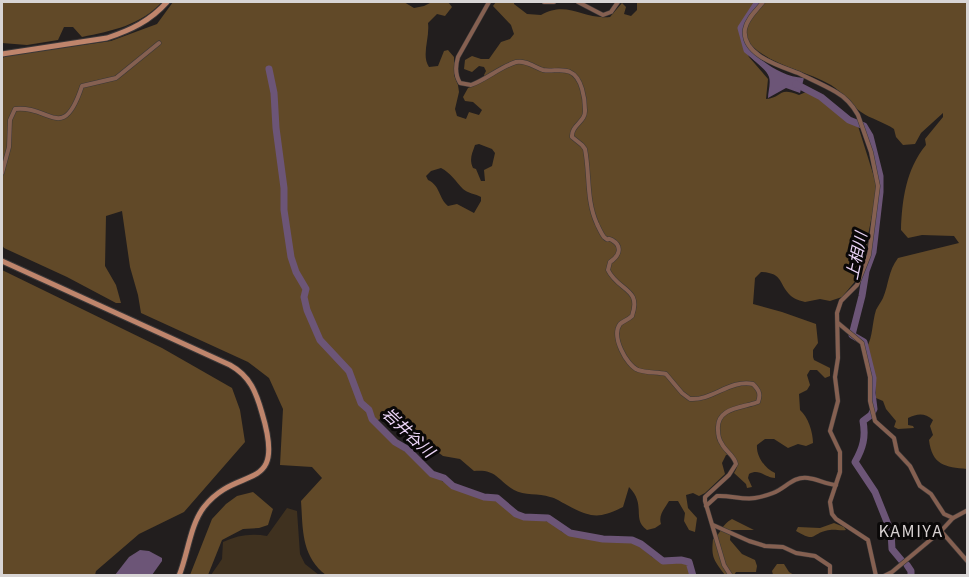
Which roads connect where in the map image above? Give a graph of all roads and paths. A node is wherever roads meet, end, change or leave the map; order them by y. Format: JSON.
{"nodes":[{"id":1,"x":167,"y":2,"type":"edge"},
{"id":2,"x":489,"y":2,"type":"edge"},
{"id":3,"x":544,"y":2,"type":"edge"},
{"id":4,"x":554,"y":2,"type":"edge"},
{"id":5,"x":578,"y":2,"type":"edge"},
{"id":6,"x":618,"y":2,"type":"edge"},
{"id":7,"x":763,"y":2,"type":"edge"},
{"id":8,"x":159,"y":43,"type":"dead end"},
{"id":9,"x":2,"y":53,"type":"edge"},
{"id":10,"x":2,"y":173,"type":"edge"},
{"id":11,"x":2,"y":261,"type":"edge"},
{"id":12,"x":838,"y":323,"type":"junction"},
{"id":13,"x":836,"y":485,"type":"junction"},
{"id":14,"x":706,"y":507,"type":"junction"},
{"id":15,"x":968,"y":510,"type":"edge"},
{"id":16,"x":953,"y":518,"type":"junction"},
{"id":17,"x":713,"y":525,"type":"junction"},
{"id":18,"x":941,"y":531,"type":"junction"},
{"id":19,"x":968,"y":562,"type":"edge"},
{"id":20,"x":179,"y":576,"type":"edge"},
{"id":21,"x":731,"y":576,"type":"edge"},
{"id":22,"x":830,"y":576,"type":"edge"},
{"id":23,"x":876,"y":576,"type":"edge"},
{"id":24,"x":884,"y":576,"type":"edge"}],
"edges":[{"from":1,"to":9,"type":"street"},
{"from":2,"to":14,"type":"street"},
{"from":3,"to":4,"type":"street"},
{"from":5,"to":6,"type":"street"},
{"from":7,"to":12,"type":"street"},
{"from":8,"to":10,"type":"street"},
{"from":11,"to":20,"type":"street"},
{"from":12,"to":13,"type":"street"},
{"from":12,"to":16,"type":"street"},
{"from":13,"to":14,"type":"street"},
{"from":13,"to":23,"type":"street"},
{"from":14,"to":17,"type":"street"},
{"from":15,"to":16,"type":"street"},
{"from":16,"to":18,"type":"street"},
{"from":17,"to":21,"type":"street"},
{"from":17,"to":22,"type":"street"},
{"from":18,"to":19,"type":"street"},
{"from":18,"to":24,"type":"street"}]}
